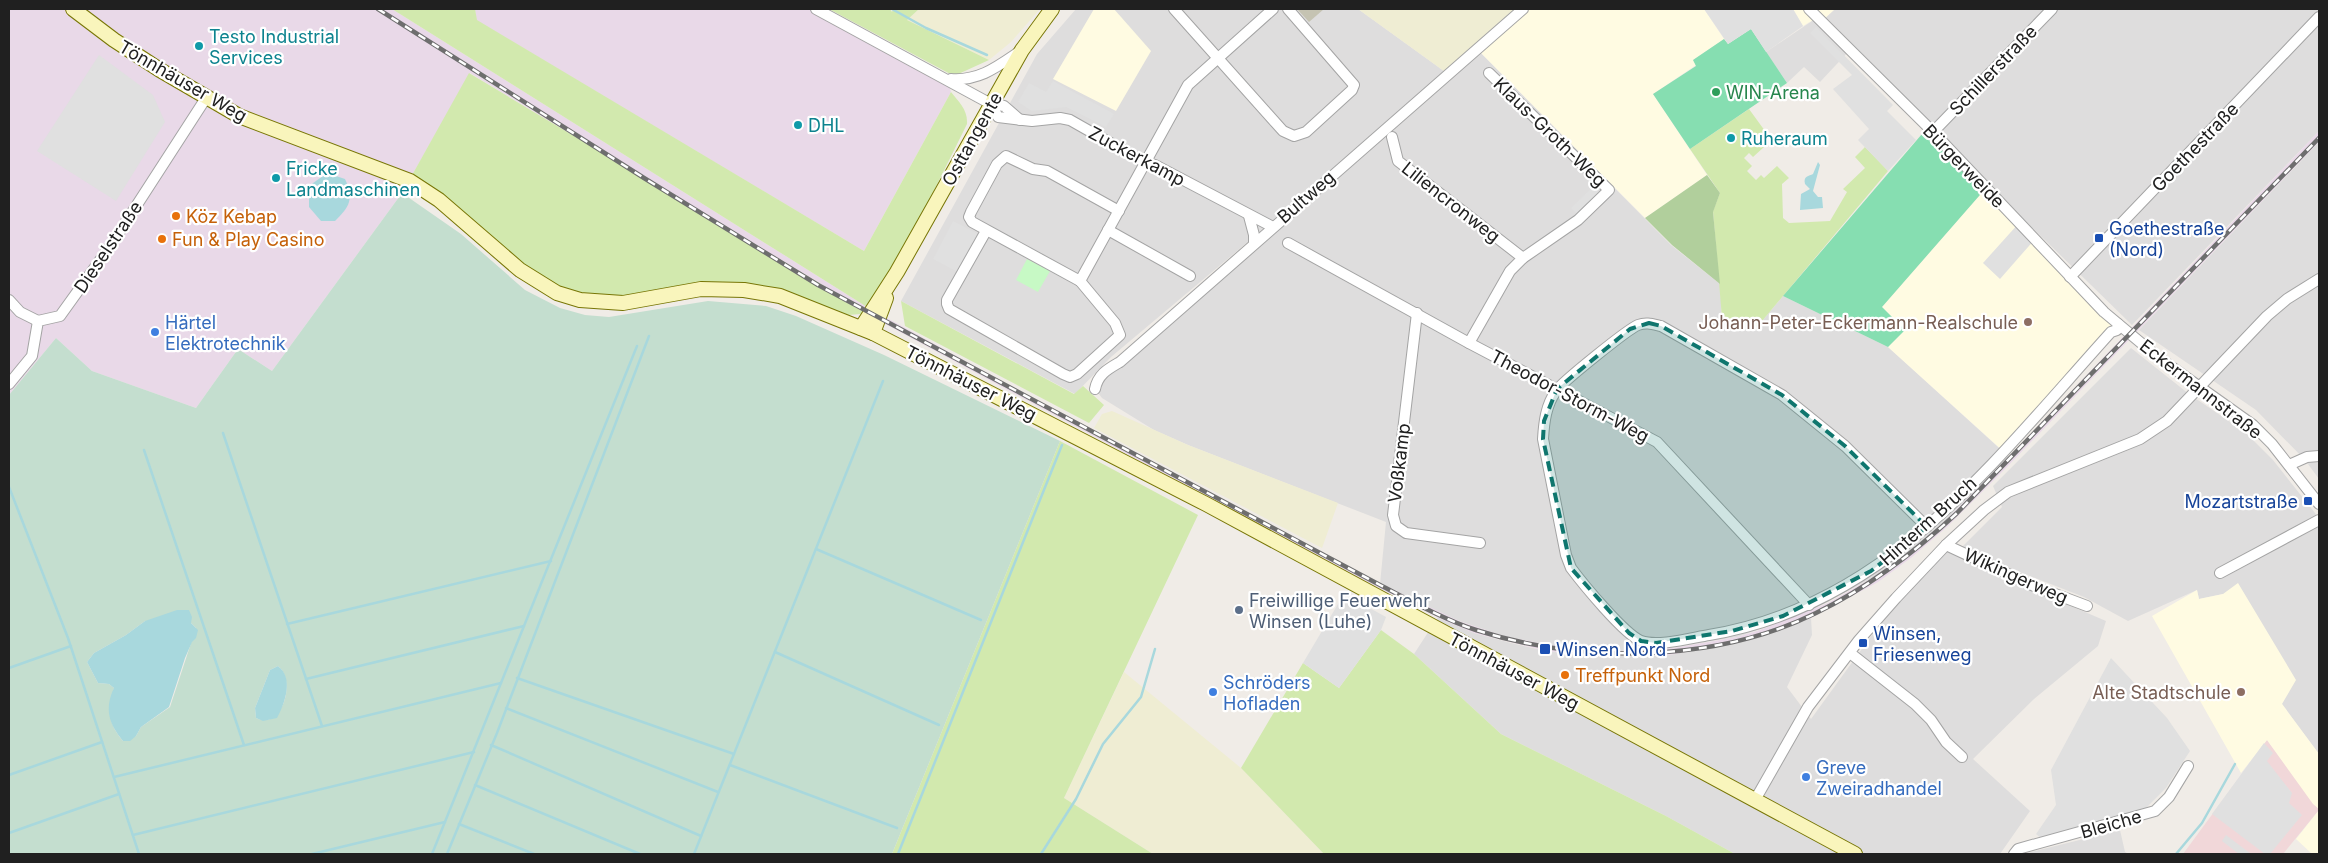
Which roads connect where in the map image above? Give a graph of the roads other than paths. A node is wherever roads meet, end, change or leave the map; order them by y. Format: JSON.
{"nodes":[{"id":1,"x":73,"y":9,"type":"edge"},
{"id":2,"x":816,"y":9,"type":"edge"},
{"id":3,"x":1052,"y":9,"type":"edge"},
{"id":4,"x":1174,"y":9,"type":"edge"},
{"id":5,"x":1273,"y":9,"type":"edge"},
{"id":6,"x":1288,"y":9,"type":"edge"},
{"id":7,"x":1523,"y":9,"type":"edge"},
{"id":8,"x":1809,"y":9,"type":"edge"},
{"id":9,"x":2052,"y":9,"type":"edge"},
{"id":10,"x":2319,"y":17,"type":"edge"},
{"id":11,"x":1022,"y":50,"type":"junction"},
{"id":12,"x":1218,"y":57,"type":"junction"},
{"id":13,"x":1490,"y":73,"type":"dead end"},
{"id":14,"x":947,"y":79,"type":"junction"},
{"id":15,"x":206,"y":98,"type":"junction"},
{"id":16,"x":991,"y":104,"type":"junction"},
{"id":17,"x":1933,"y":132,"type":"junction"},
{"id":18,"x":1392,"y":137,"type":"dead end"},
{"id":19,"x":1144,"y":162,"type":"junction"},
{"id":20,"x":1118,"y":211,"type":"junction"},
{"id":21,"x":1249,"y":216,"type":"junction"},
{"id":22,"x":1273,"y":227,"type":"junction"},
{"id":23,"x":1108,"y":230,"type":"junction"},
{"id":24,"x":986,"y":231,"type":"junction"},
{"id":25,"x":1254,"y":243,"type":"junction"},
{"id":26,"x":1288,"y":243,"type":"dead end"},
{"id":27,"x":1523,"y":258,"type":"junction"},
{"id":28,"x":1190,"y":276,"type":"dead end"},
{"id":29,"x":2070,"y":277,"type":"junction"},
{"id":30,"x":2319,"y":279,"type":"edge"},
{"id":31,"x":1080,"y":281,"type":"junction"},
{"id":32,"x":9,"y":300,"type":"edge"},
{"id":33,"x":1416,"y":313,"type":"junction"},
{"id":34,"x":38,"y":322,"type":"junction"},
{"id":35,"x":2118,"y":324,"type":"junction"},
{"id":36,"x":867,"y":330,"type":"junction"},
{"id":37,"x":1469,"y":343,"type":"junction"},
{"id":38,"x":9,"y":384,"type":"edge"},
{"id":39,"x":2198,"y":387,"type":"junction"},
{"id":40,"x":1095,"y":389,"type":"dead end"},
{"id":41,"x":1557,"y":389,"type":"junction"},
{"id":42,"x":2319,"y":456,"type":"edge"},
{"id":43,"x":2289,"y":465,"type":"junction"},
{"id":44,"x":2319,"y":504,"type":"edge"},
{"id":45,"x":2319,"y":520,"type":"edge"},
{"id":46,"x":1927,"y":527,"type":"junction"},
{"id":47,"x":1480,"y":543,"type":"dead end"},
{"id":48,"x":1946,"y":545,"type":"junction"},
{"id":49,"x":2220,"y":573,"type":"dead end"},
{"id":50,"x":1809,"y":605,"type":"junction"},
{"id":51,"x":2087,"y":606,"type":"dead end"},
{"id":52,"x":1850,"y":653,"type":"junction"},
{"id":53,"x":1962,"y":757,"type":"dead end"},
{"id":54,"x":2188,"y":766,"type":"dead end"},
{"id":55,"x":1756,"y":800,"type":"junction"},
{"id":56,"x":1856,"y":854,"type":"edge"},
{"id":57,"x":2014,"y":854,"type":"edge"}],
"edges":[{"from":1,"to":15,"type":"main road","name":"Tönnhäuser Weg"},
{"from":2,"to":14,"type":"street","name":"Zuckerkamp"},
{"from":3,"to":11,"type":"main road","name":"Osttangente"},
{"from":4,"to":12,"type":"street"},
{"from":5,"to":12,"type":"street"},
{"from":6,"to":12,"type":"street"},
{"from":7,"to":22,"type":"street","name":"Bultweg"},
{"from":8,"to":17,"type":"street","name":"Bürgerweide"},
{"from":9,"to":17,"type":"street","name":"Schillerstraße"},
{"from":10,"to":29,"type":"street","name":"Goethestraße"},
{"from":11,"to":14,"type":"street"},
{"from":11,"to":16,"type":"main road","name":"Osttangente"},
{"from":12,"to":19,"type":"street"},
{"from":13,"to":27,"type":"street","name":"Klaus-Groth-Weg"},
{"from":14,"to":16,"type":"street","name":"Zuckerkamp"},
{"from":15,"to":34,"type":"street","name":"Dieselstraße"},
{"from":15,"to":36,"type":"main road","name":"Tönnhäuser Weg"},
{"from":16,"to":19,"type":"street","name":"Zuckerkamp"},
{"from":16,"to":36,"type":"main road","name":"Osttangente"},
{"from":17,"to":29,"type":"street","name":"Bürgerweide"},
{"from":18,"to":27,"type":"street","name":"Liliencronweg"},
{"from":19,"to":20,"type":"street"},
{"from":19,"to":21,"type":"street","name":"Zuckerkamp"},
{"from":20,"to":23,"type":"street"},
{"from":20,"to":24,"type":"street"},
{"from":21,"to":22,"type":"street","name":"Zuckerkamp"},
{"from":21,"to":25,"type":"street"},
{"from":22,"to":25,"type":"street","name":"Bultweg"},
{"from":23,"to":28,"type":"street"},
{"from":23,"to":31,"type":"street"},
{"from":24,"to":31,"type":"street"},
{"from":24,"to":31,"type":"street"},
{"from":25,"to":40,"type":"street","name":"Bultweg"},
{"from":26,"to":33,"type":"street","name":"Theodor-Storm-Weg"},
{"from":27,"to":37,"type":"street","name":"Klaus-Groth-Weg"},
{"from":29,"to":35,"type":"street","name":"Bürgerweide"},
{"from":30,"to":39,"type":"street"},
{"from":32,"to":34,"type":"street"},
{"from":33,"to":37,"type":"street","name":"Theodor-Storm-Weg"},
{"from":33,"to":47,"type":"street","name":"Voßkamp"},
{"from":34,"to":38,"type":"street"},
{"from":35,"to":39,"type":"street","name":"Eckermannstraße"},
{"from":35,"to":46,"type":"street","name":"Hinterm Bruch"},
{"from":36,"to":55,"type":"main road","name":"Tönnhäuser Weg"},
{"from":37,"to":41,"type":"street","name":"Theodor-Storm-Weg"},
{"from":39,"to":43,"type":"street","name":"Eckermannstraße"},
{"from":39,"to":48,"type":"street"},
{"from":41,"to":46,"type":"street"},
{"from":41,"to":50,"type":"street","name":"Theodor-Storm-Weg"},
{"from":41,"to":50,"type":"street","name":"Hinterm Bruch"},
{"from":42,"to":43,"type":"street"},
{"from":43,"to":44,"type":"street","name":"Eckermannstraße"},
{"from":45,"to":49,"type":"street"},
{"from":46,"to":50,"type":"street","name":"Hinterm Bruch"},
{"from":48,"to":51,"type":"street","name":"Wikingerweg"},
{"from":48,"to":52,"type":"street"},
{"from":52,"to":53,"type":"street"},
{"from":52,"to":55,"type":"street"},
{"from":54,"to":57,"type":"street","name":"Bleiche"},
{"from":55,"to":56,"type":"main road","name":"Tönnhäuser Weg"}]}
